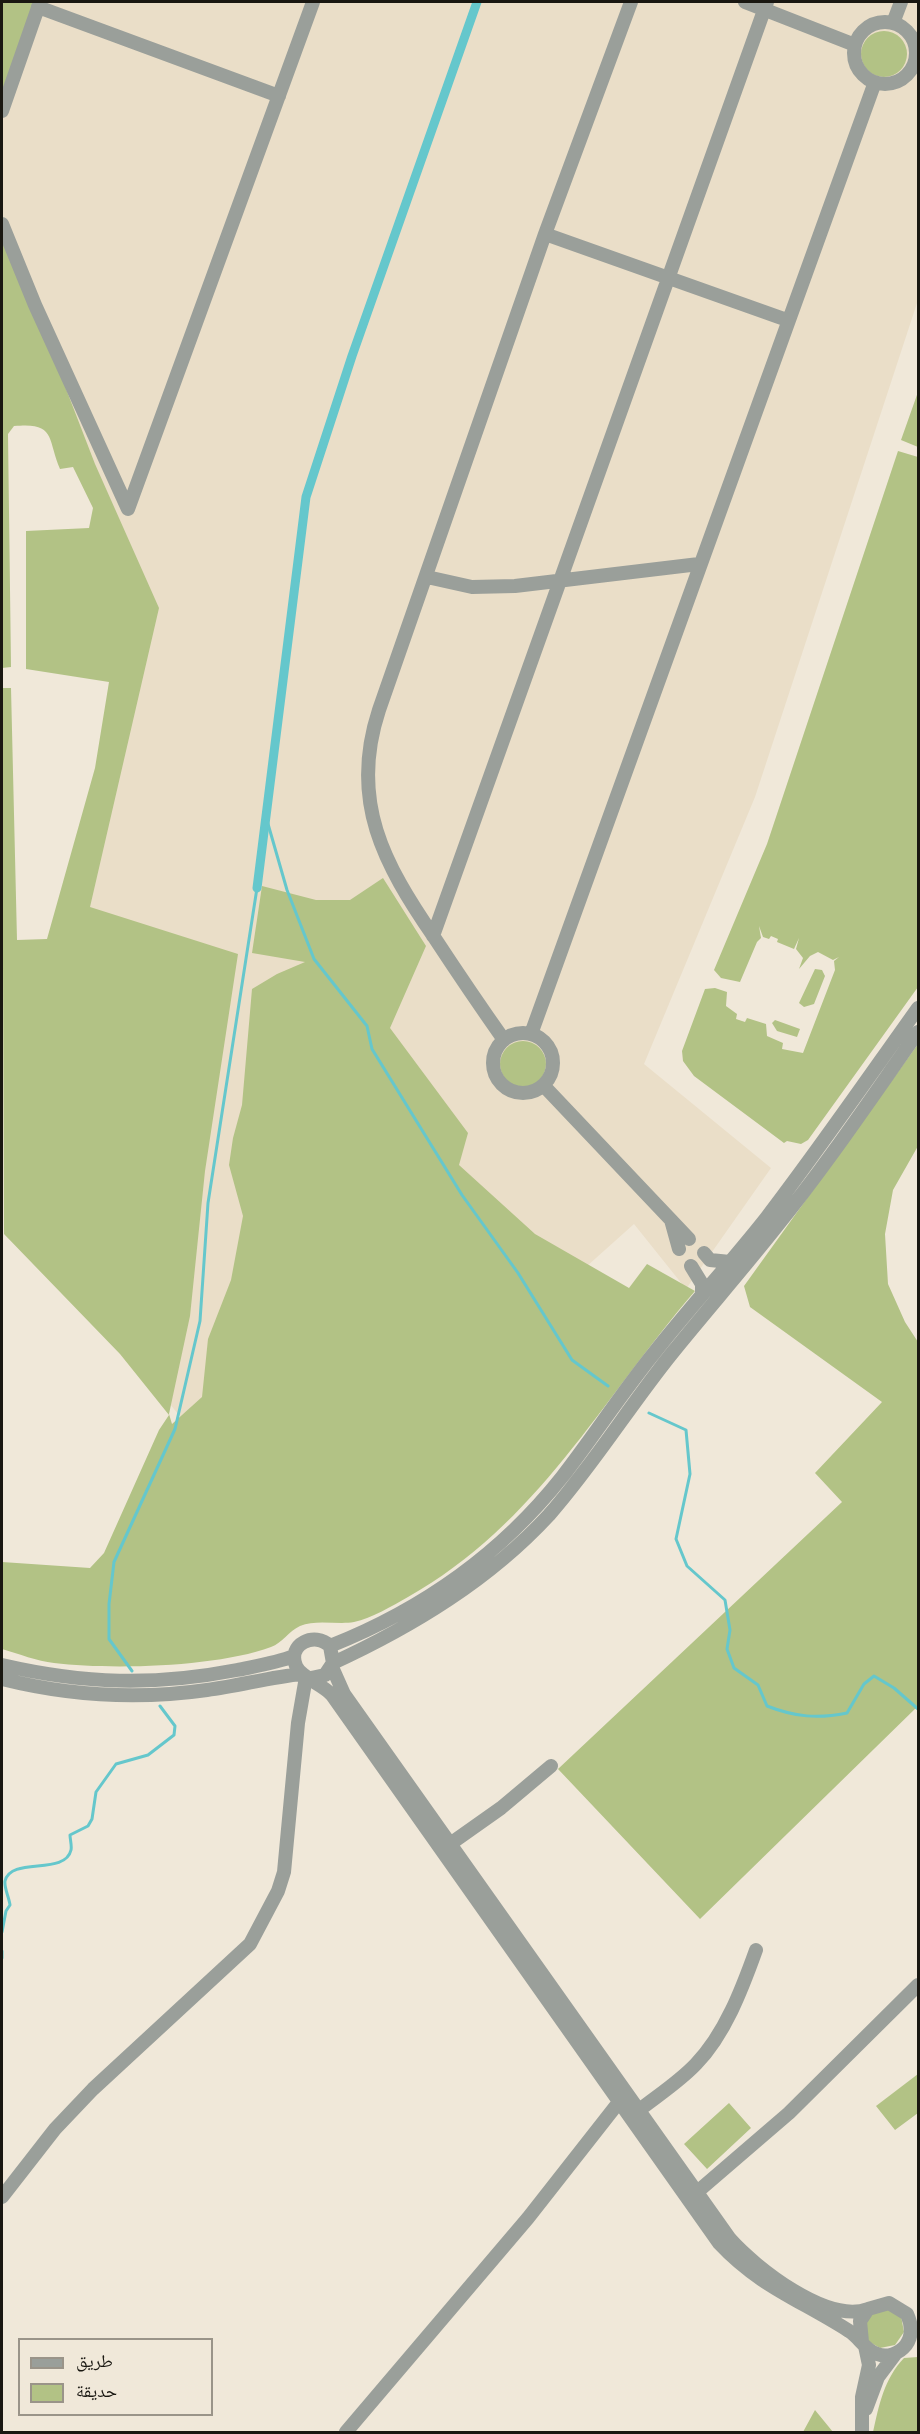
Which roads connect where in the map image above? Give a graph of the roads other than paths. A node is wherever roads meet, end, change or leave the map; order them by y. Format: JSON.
{"nodes":[{"id":1,"x":313,"y":2,"type":"edge"},
{"id":2,"x":631,"y":2,"type":"edge"},
{"id":3,"x":745,"y":2,"type":"edge"},
{"id":4,"x":901,"y":2,"type":"edge"},
{"id":5,"x":39,"y":4,"type":"edge"},
{"id":6,"x":766,"y":5,"type":"edge"},
{"id":7,"x":893,"y":23,"type":"junction"},
{"id":8,"x":855,"y":45,"type":"junction"},
{"id":9,"x":875,"y":82,"type":"junction"},
{"id":10,"x":279,"y":96,"type":"junction"},
{"id":11,"x":2,"y":111,"type":"edge"},
{"id":12,"x":2,"y":224,"type":"edge"},
{"id":13,"x":545,"y":234,"type":"junction"},
{"id":14,"x":668,"y":279,"type":"junction"},
{"id":15,"x":787,"y":320,"type":"junction"},
{"id":16,"x":699,"y":564,"type":"junction"},
{"id":17,"x":427,"y":577,"type":"junction"},
{"id":18,"x":560,"y":581,"type":"junction"},
{"id":19,"x":433,"y":936,"type":"junction"},
{"id":20,"x":918,"y":1008,"type":"edge"},
{"id":21,"x":918,"y":1032,"type":"edge"},
{"id":22,"x":531,"y":1034,"type":"junction"},
{"id":23,"x":504,"y":1040,"type":"junction"},
{"id":24,"x":544,"y":1086,"type":"junction"},
{"id":25,"x":814,"y":1164,"type":"junction"},
{"id":26,"x":804,"y":1177,"type":"junction"},
{"id":27,"x":671,"y":1220,"type":"junction"},
{"id":28,"x":689,"y":1239,"type":"dead end"},
{"id":29,"x":679,"y":1249,"type":"dead end"},
{"id":30,"x":730,"y":1262,"type":"junction"},
{"id":31,"x":691,"y":1266,"type":"dead end"},
{"id":32,"x":712,"y":1283,"type":"junction"},
{"id":33,"x":702,"y":1295,"type":"junction"},
{"id":34,"x":330,"y":1646,"type":"junction"},
{"id":35,"x":294,"y":1656,"type":"junction"},
{"id":36,"x":2,"y":1665,"type":"edge"},
{"id":37,"x":332,"y":1665,"type":"junction"},
{"id":38,"x":306,"y":1676,"type":"junction"},
{"id":39,"x":2,"y":1679,"type":"edge"},
{"id":40,"x":551,"y":1766,"type":"dead end"},
{"id":41,"x":446,"y":1847,"type":"junction"},
{"id":42,"x":756,"y":1950,"type":"dead end"},
{"id":43,"x":918,"y":1985,"type":"edge"},
{"id":44,"x":619,"y":2102,"type":"junction"},
{"id":45,"x":638,"y":2112,"type":"junction"},
{"id":46,"x":696,"y":2193,"type":"junction"},
{"id":47,"x":2,"y":2197,"type":"edge"},
{"id":48,"x":868,"y":2309,"type":"junction"},
{"id":49,"x":914,"y":2323,"type":"edge"},
{"id":50,"x":863,"y":2344,"type":"junction"},
{"id":51,"x":918,"y":2348,"type":"edge"},
{"id":52,"x":899,"y":2351,"type":"junction"},
{"id":53,"x":864,"y":2414,"type":"junction"},
{"id":54,"x":346,"y":2433,"type":"edge"},
{"id":55,"x":862,"y":2433,"type":"edge"}],
"edges":[{"from":1,"to":10,"type":"street"},
{"from":2,"to":13,"type":"street"},
{"from":3,"to":6,"type":"street"},
{"from":4,"to":7,"type":"street"},
{"from":5,"to":10,"type":"street"},
{"from":5,"to":11,"type":"street"},
{"from":6,"to":8,"type":"street"},
{"from":6,"to":14,"type":"street"},
{"from":7,"to":8,"type":"street"},
{"from":7,"to":9,"type":"street"},
{"from":8,"to":9,"type":"street"},
{"from":9,"to":15,"type":"street"},
{"from":10,"to":12,"type":"street"},
{"from":13,"to":14,"type":"street"},
{"from":13,"to":17,"type":"street"},
{"from":14,"to":15,"type":"street"},
{"from":14,"to":18,"type":"street"},
{"from":15,"to":16,"type":"street"},
{"from":16,"to":18,"type":"street"},
{"from":16,"to":22,"type":"street"},
{"from":17,"to":18,"type":"street"},
{"from":17,"to":19,"type":"street"},
{"from":18,"to":19,"type":"street"},
{"from":19,"to":23,"type":"street"},
{"from":20,"to":25,"type":"street"},
{"from":21,"to":25,"type":"street"},
{"from":22,"to":23,"type":"street"},
{"from":22,"to":24,"type":"street"},
{"from":23,"to":24,"type":"street"},
{"from":24,"to":27,"type":"street"},
{"from":25,"to":26,"type":"street"},
{"from":26,"to":30,"type":"street"},
{"from":26,"to":37,"type":"street"},
{"from":27,"to":28,"type":"street"},
{"from":27,"to":29,"type":"street"},
{"from":30,"to":32,"type":"street"},
{"from":30,"to":32,"type":"street"},
{"from":31,"to":33,"type":"street"},
{"from":32,"to":33,"type":"street"},
{"from":33,"to":34,"type":"street"},
{"from":34,"to":35,"type":"street"},
{"from":34,"to":37,"type":"street"},
{"from":35,"to":36,"type":"street"},
{"from":35,"to":38,"type":"street"},
{"from":37,"to":38,"type":"street"},
{"from":37,"to":41,"type":"street"},
{"from":38,"to":39,"type":"street"},
{"from":38,"to":41,"type":"street"},
{"from":38,"to":47,"type":"street"},
{"from":40,"to":41,"type":"street"},
{"from":41,"to":44,"type":"street"},
{"from":41,"to":45,"type":"street"},
{"from":42,"to":45,"type":"street"},
{"from":43,"to":46,"type":"street"},
{"from":44,"to":50,"type":"street"},
{"from":44,"to":54,"type":"street"},
{"from":45,"to":46,"type":"street"},
{"from":46,"to":48,"type":"street"},
{"from":48,"to":49,"type":"street"},
{"from":48,"to":50,"type":"street"},
{"from":49,"to":52,"type":"street"},
{"from":50,"to":52,"type":"street"},
{"from":50,"to":53,"type":"street"},
{"from":51,"to":52,"type":"street"},
{"from":52,"to":53,"type":"street"},
{"from":53,"to":55,"type":"street"}]}
